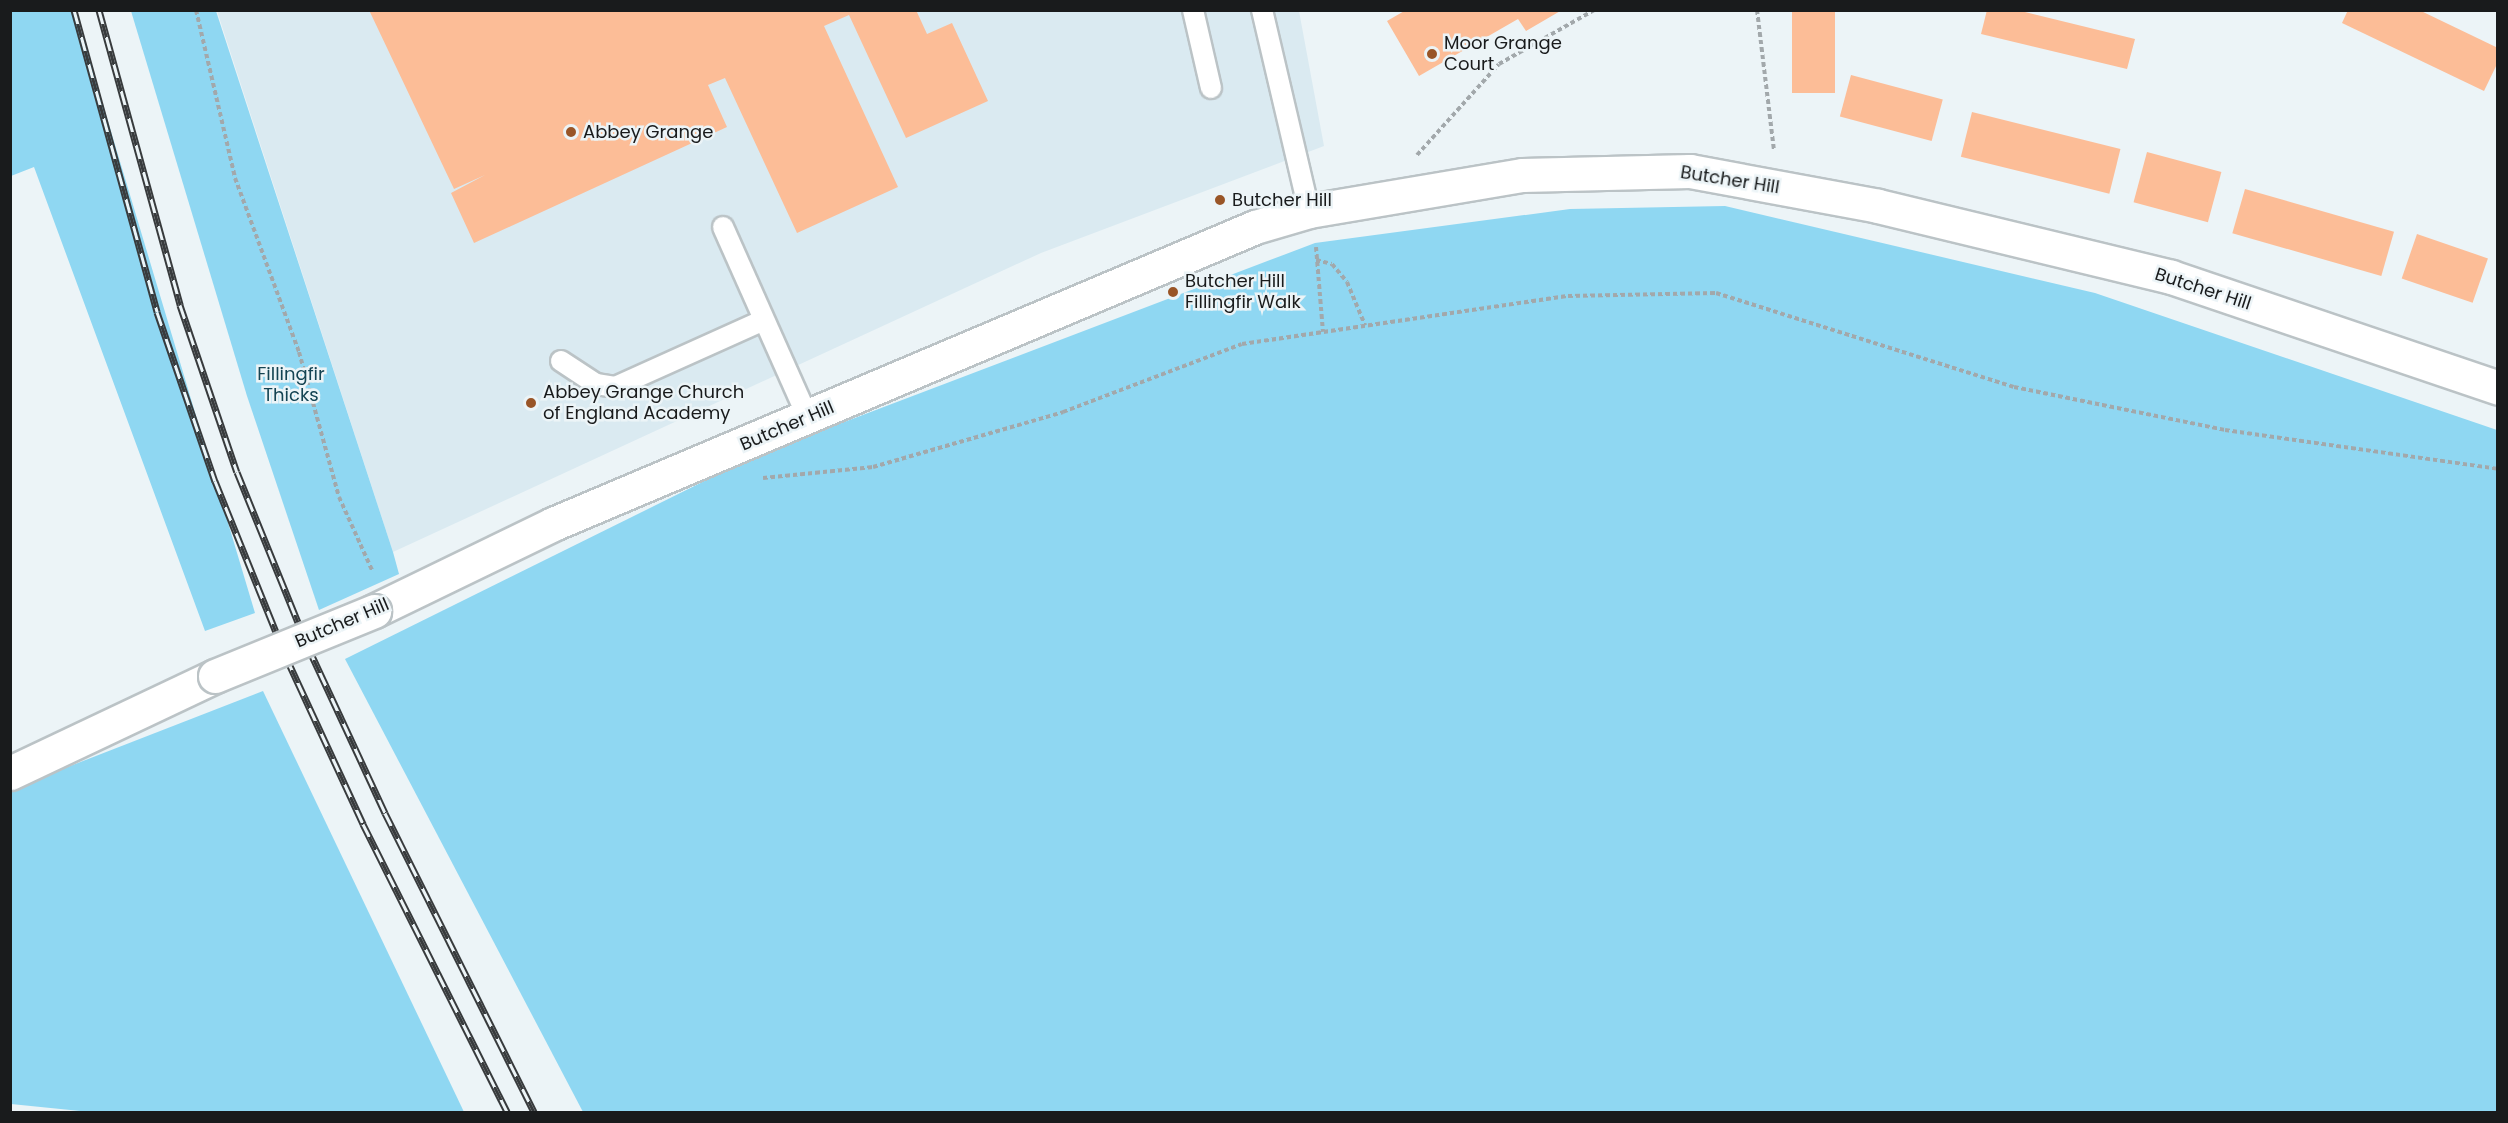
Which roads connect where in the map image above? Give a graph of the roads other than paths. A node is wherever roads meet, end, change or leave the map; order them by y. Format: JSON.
{"nodes":[{"id":1,"x":1193,"y":10,"type":"edge"},
{"id":2,"x":1262,"y":10,"type":"edge"},
{"id":3,"x":1211,"y":88,"type":"dead end"},
{"id":4,"x":1309,"y":211,"type":"junction"},
{"id":5,"x":723,"y":227,"type":"dead end"},
{"id":6,"x":764,"y":320,"type":"junction"},
{"id":7,"x":561,"y":361,"type":"dead end"},
{"id":8,"x":2498,"y":388,"type":"edge"},
{"id":9,"x":808,"y":418,"type":"junction"},
{"id":10,"x":10,"y":773,"type":"edge"}],
"edges":[{"from":1,"to":3,"type":"lane"},
{"from":2,"to":4,"type":"lane"},
{"from":4,"to":8,"type":"street","name":"Butcher Hill"},
{"from":4,"to":9,"type":"street","name":"Butcher Hill"},
{"from":5,"to":6,"type":"lane"},
{"from":6,"to":7,"type":"lane"},
{"from":6,"to":9,"type":"lane"},
{"from":9,"to":10,"type":"street","name":"Butcher Hill","bridge":true}]}
